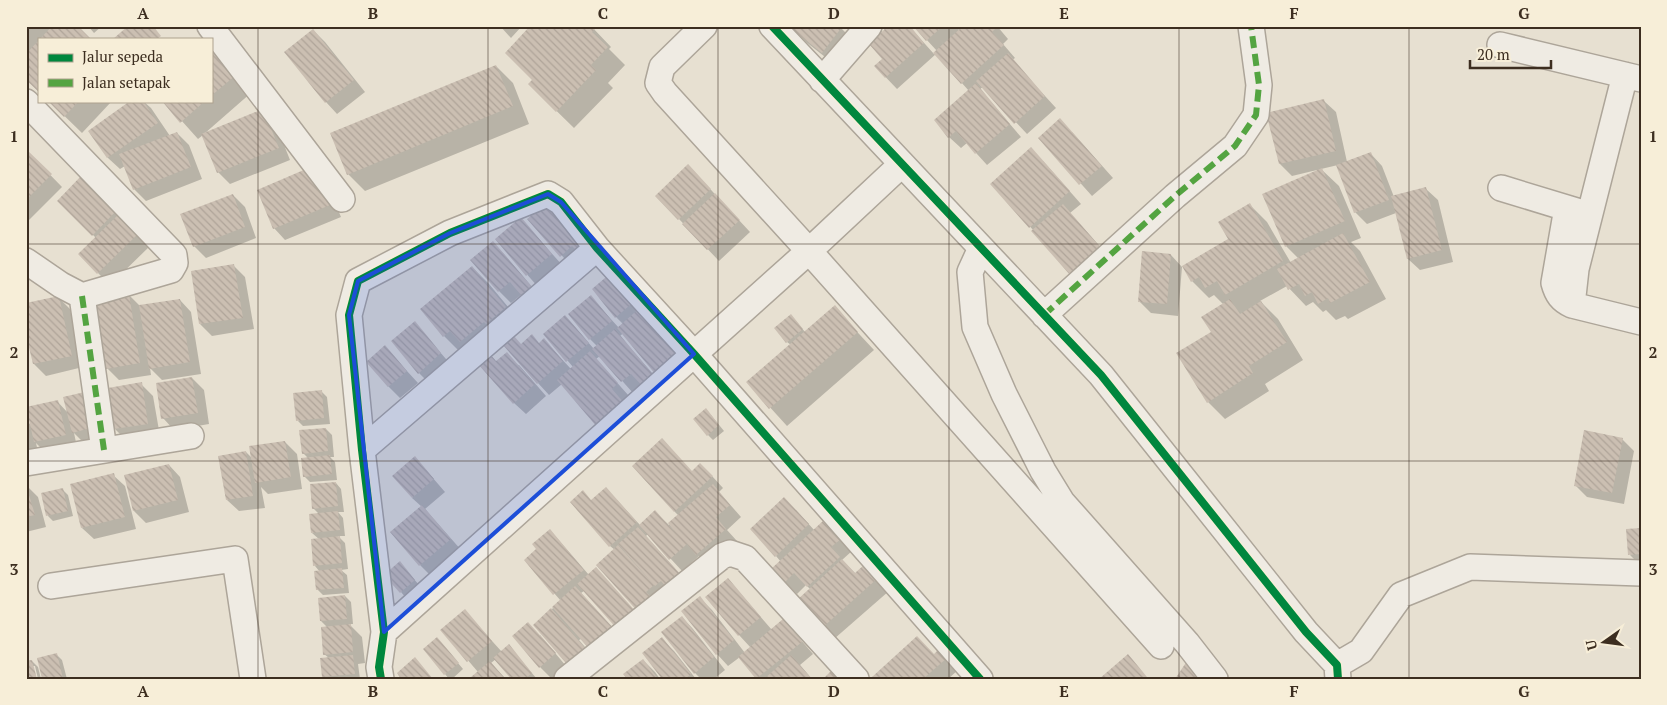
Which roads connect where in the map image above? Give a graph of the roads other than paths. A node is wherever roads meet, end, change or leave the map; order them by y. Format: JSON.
{"nodes":[{"id":1,"x":210,"y":26,"type":"edge"},
{"id":2,"x":704,"y":26,"type":"edge"},
{"id":3,"x":772,"y":26,"type":"edge"},
{"id":4,"x":869,"y":26,"type":"edge"},
{"id":5,"x":1251,"y":26,"type":"edge"},
{"id":6,"x":1500,"y":45,"type":"dead end"},
{"id":7,"x":1633,"y":77,"type":"edge"},
{"id":8,"x":822,"y":80,"type":"junction"},
{"id":9,"x":26,"y":102,"type":"edge"},
{"id":10,"x":902,"y":164,"type":"junction"},
{"id":11,"x":1501,"y":188,"type":"dead end"},
{"id":12,"x":342,"y":199,"type":"dead end"},
{"id":13,"x":1578,"y":212,"type":"junction"},
{"id":14,"x":597,"y":248,"type":"junction"},
{"id":15,"x":981,"y":248,"type":"junction"},
{"id":16,"x":809,"y":251,"type":"junction"},
{"id":17,"x":26,"y":261,"type":"edge"},
{"id":18,"x":82,"y":296,"type":"junction"},
{"id":19,"x":1044,"y":315,"type":"junction"},
{"id":20,"x":1641,"y":322,"type":"edge"},
{"id":21,"x":694,"y":354,"type":"junction"},
{"id":22,"x":190,"y":436,"type":"dead end"},
{"id":23,"x":104,"y":450,"type":"junction"},
{"id":24,"x":362,"y":450,"type":"junction"},
{"id":25,"x":26,"y":463,"type":"edge"},
{"id":26,"x":1641,"y":573,"type":"edge"},
{"id":27,"x":51,"y":586,"type":"dead end"},
{"id":28,"x":384,"y":632,"type":"junction"},
{"id":29,"x":1161,"y":646,"type":"dead end"},
{"id":30,"x":1338,"y":672,"type":"edge"},
{"id":31,"x":253,"y":679,"type":"edge"},
{"id":32,"x":381,"y":679,"type":"edge"},
{"id":33,"x":567,"y":679,"type":"edge"},
{"id":34,"x":856,"y":679,"type":"edge"},
{"id":35,"x":980,"y":679,"type":"edge"},
{"id":36,"x":1215,"y":679,"type":"edge"}],
"edges":[{"from":1,"to":12,"type":"street"},
{"from":2,"to":16,"type":"street"},
{"from":3,"to":8,"type":"street"},
{"from":4,"to":8,"type":"street"},
{"from":5,"to":19,"type":"street"},
{"from":6,"to":7,"type":"street"},
{"from":7,"to":13,"type":"street"},
{"from":8,"to":10,"type":"street"},
{"from":9,"to":18,"type":"street"},
{"from":10,"to":15,"type":"street"},
{"from":10,"to":16,"type":"street"},
{"from":11,"to":13,"type":"street"},
{"from":13,"to":20,"type":"street"},
{"from":14,"to":21,"type":"street"},
{"from":14,"to":24,"type":"street"},
{"from":14,"to":24,"type":"street"},
{"from":15,"to":19,"type":"street"},
{"from":15,"to":36,"type":"street"},
{"from":16,"to":21,"type":"street"},
{"from":16,"to":29,"type":"street"},
{"from":17,"to":18,"type":"street"},
{"from":18,"to":23,"type":"street"},
{"from":19,"to":30,"type":"street"},
{"from":21,"to":28,"type":"street"},
{"from":21,"to":35,"type":"street"},
{"from":22,"to":23,"type":"street"},
{"from":23,"to":25,"type":"street"},
{"from":24,"to":28,"type":"street"},
{"from":26,"to":30,"type":"street"},
{"from":27,"to":31,"type":"street"},
{"from":28,"to":32,"type":"street"},
{"from":33,"to":34,"type":"street"}]}
